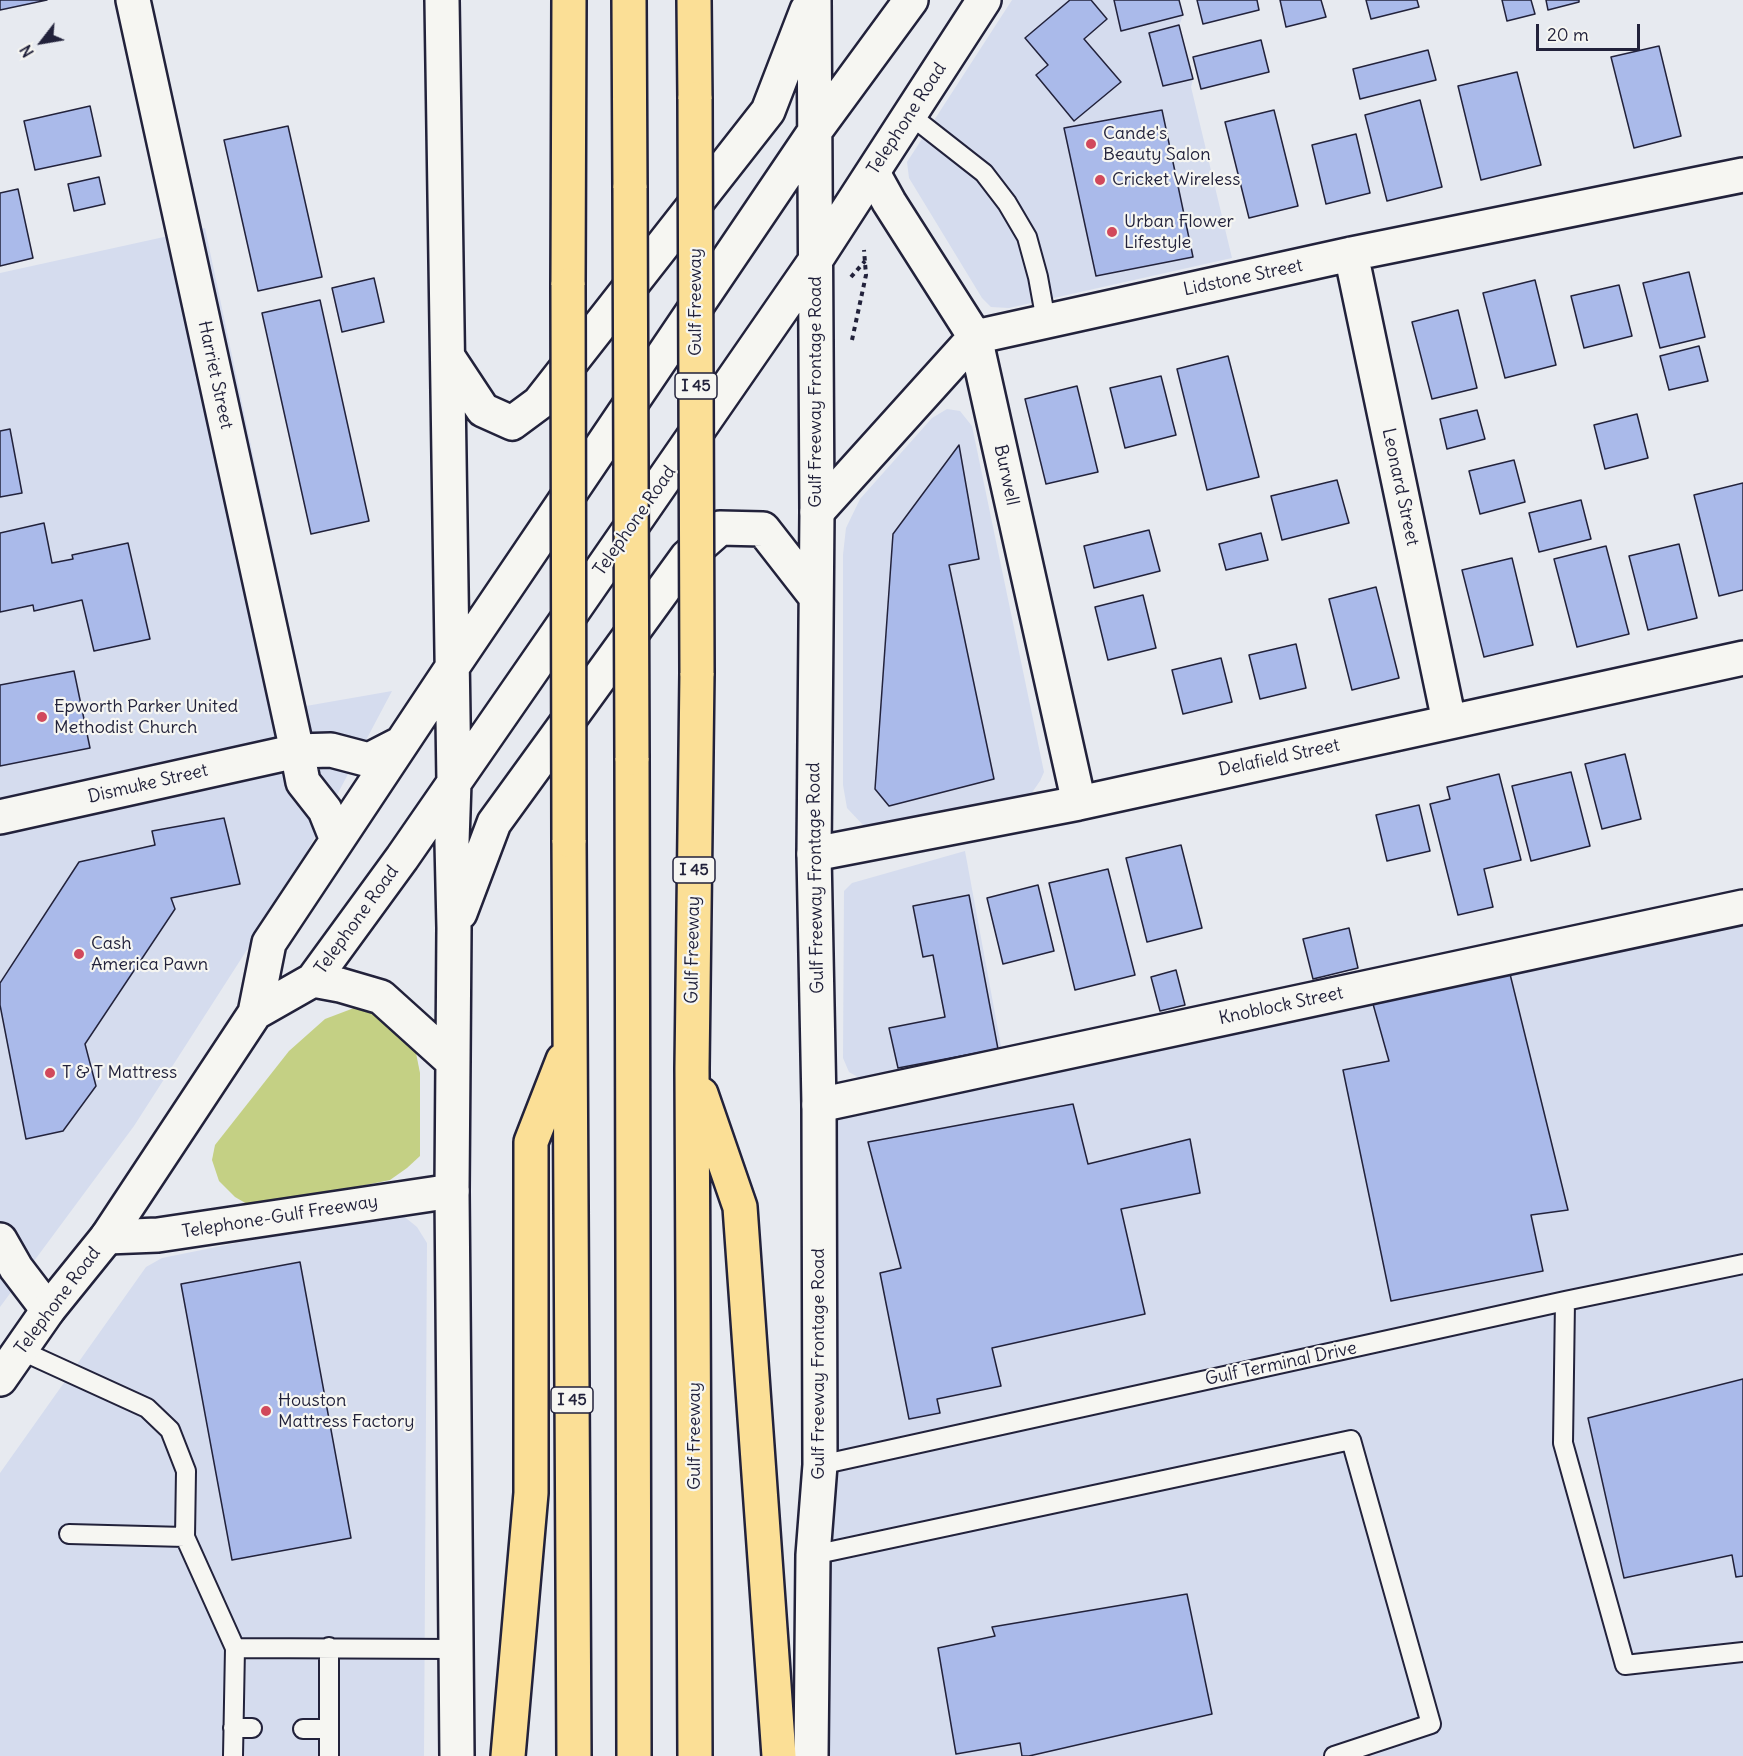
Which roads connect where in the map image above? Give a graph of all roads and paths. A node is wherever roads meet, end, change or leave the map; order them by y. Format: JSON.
{"nodes":[{"id":1,"x":133,"y":0,"type":"edge"},
{"id":2,"x":442,"y":0,"type":"edge"},
{"id":3,"x":569,"y":0,"type":"edge"},
{"id":4,"x":630,"y":0,"type":"edge"},
{"id":5,"x":694,"y":0,"type":"edge"},
{"id":6,"x":813,"y":0,"type":"edge"},
{"id":7,"x":911,"y":0,"type":"edge"},
{"id":8,"x":984,"y":0,"type":"edge"},
{"id":9,"x":910,"y":115,"type":"junction"},
{"id":10,"x":815,"y":131,"type":"junction"},
{"id":11,"x":873,"y":172,"type":"junction"},
{"id":12,"x":1742,"y":179,"type":"edge"},
{"id":13,"x":864,"y":244,"type":"dead end"},
{"id":14,"x":1351,"y":254,"type":"junction"},
{"id":15,"x":815,"y":261,"type":"junction"},
{"id":16,"x":865,"y":261,"type":"junction"},
{"id":17,"x":850,"y":278,"type":"dead end"},
{"id":18,"x":1046,"y":321,"type":"junction"},
{"id":19,"x":975,"y":337,"type":"junction"},
{"id":20,"x":851,"y":345,"type":"dead end"},
{"id":21,"x":448,"y":357,"type":"junction"},
{"id":22,"x":817,"y":512,"type":"junction"},
{"id":23,"x":816,"y":597,"type":"junction"},
{"id":24,"x":1743,"y":658,"type":"edge"},
{"id":25,"x":453,"y":666,"type":"junction"},
{"id":26,"x":1449,"y":721,"type":"junction"},
{"id":27,"x":402,"y":743,"type":"junction"},
{"id":28,"x":297,"y":751,"type":"junction"},
{"id":29,"x":454,"y":782,"type":"junction"},
{"id":30,"x":1078,"y":803,"type":"junction"},
{"id":31,"x":0,"y":817,"type":"edge"},
{"id":32,"x":337,"y":840,"type":"junction"},
{"id":33,"x":814,"y":854,"type":"junction"},
{"id":34,"x":1743,"y":907,"type":"edge"},
{"id":35,"x":454,"y":928,"type":"junction"},
{"id":36,"x":313,"y":980,"type":"junction"},
{"id":37,"x":255,"y":1013,"type":"junction"},
{"id":38,"x":570,"y":1045,"type":"junction"},
{"id":39,"x":453,"y":1062,"type":"junction"},
{"id":40,"x":692,"y":1068,"type":"junction"},
{"id":41,"x":819,"y":1105,"type":"junction"},
{"id":42,"x":452,"y":1191,"type":"junction"},
{"id":43,"x":107,"y":1237,"type":"junction"},
{"id":44,"x":0,"y":1239,"type":"edge"},
{"id":45,"x":1743,"y":1264,"type":"edge"},
{"id":46,"x":1565,"y":1301,"type":"junction"},
{"id":47,"x":48,"y":1310,"type":"junction"},
{"id":48,"x":20,"y":1350,"type":"junction"},
{"id":49,"x":0,"y":1380,"type":"edge"},
{"id":50,"x":820,"y":1465,"type":"junction"},
{"id":51,"x":69,"y":1534,"type":"dead end"},
{"id":52,"x":185,"y":1538,"type":"junction"},
{"id":53,"x":813,"y":1555,"type":"junction"},
{"id":54,"x":329,"y":1647,"type":"junction"},
{"id":55,"x":235,"y":1648,"type":"junction"},
{"id":56,"x":456,"y":1650,"type":"junction"},
{"id":57,"x":1743,"y":1652,"type":"edge"},
{"id":58,"x":234,"y":1728,"type":"junction"},
{"id":59,"x":252,"y":1728,"type":"dead end"},
{"id":60,"x":303,"y":1729,"type":"dead end"},
{"id":61,"x":329,"y":1729,"type":"junction"},
{"id":62,"x":233,"y":1756,"type":"edge"},
{"id":63,"x":329,"y":1756,"type":"edge"},
{"id":64,"x":457,"y":1756,"type":"edge"},
{"id":65,"x":508,"y":1756,"type":"edge"},
{"id":66,"x":574,"y":1756,"type":"edge"},
{"id":67,"x":634,"y":1756,"type":"edge"},
{"id":68,"x":695,"y":1756,"type":"edge"},
{"id":69,"x":778,"y":1756,"type":"edge"},
{"id":70,"x":811,"y":1756,"type":"edge"},
{"id":71,"x":1334,"y":1756,"type":"edge"}],
"edges":[{"from":1,"to":28,"type":"main road","name":"Harriet Street"},
{"from":2,"to":21,"type":"main road"},
{"from":3,"to":38,"type":"highway","number":"I 45","bridge":true},
{"from":4,"to":67,"type":"highway","bridge":true},
{"from":5,"to":40,"type":"highway","name":"Gulf Freeway","number":"I 45","bridge":true},
{"from":6,"to":10,"type":"main road","name":"Gulf Freeway Frontage Road"},
{"from":6,"to":21,"type":"main road"},
{"from":7,"to":10,"type":"main road","name":"Telephone Road"},
{"from":8,"to":9,"type":"main road","name":"Telephone Road"},
{"from":9,"to":11,"type":"main road","name":"Telephone Road"},
{"from":9,"to":18,"type":"lane"},
{"from":10,"to":15,"type":"main road","name":"Gulf Freeway Frontage Road"},
{"from":10,"to":25,"type":"main road","name":"Telephone Road"},
{"from":11,"to":15,"type":"main road","name":"Telephone Road"},
{"from":11,"to":19,"type":"main road","name":"Burwell"},
{"from":12,"to":14,"type":"main road","name":"Lidstone Street"},
{"from":13,"to":16,"type":"path"},
{"from":14,"to":18,"type":"main road","name":"Lidstone Street"},
{"from":14,"to":26,"type":"main road","name":"Leonard Street"},
{"from":15,"to":22,"type":"main road","name":"Gulf Freeway Frontage Road"},
{"from":15,"to":29,"type":"main road","name":"Telephone Road"},
{"from":16,"to":17,"type":"path"},
{"from":16,"to":20,"type":"path"},
{"from":18,"to":19,"type":"main road","name":"Lidstone Street"},
{"from":19,"to":22,"type":"main road"},
{"from":19,"to":30,"type":"main road","name":"Burwell"},
{"from":21,"to":25,"type":"main road"},
{"from":22,"to":23,"type":"main road","name":"Gulf Freeway Frontage Road"},
{"from":23,"to":33,"type":"main road","name":"Gulf Freeway Frontage Road"},
{"from":23,"to":35,"type":"main road"},
{"from":24,"to":26,"type":"main road","name":"Delafield Street"},
{"from":25,"to":27,"type":"main road","name":"Telephone Road"},
{"from":25,"to":29,"type":"main road"},
{"from":26,"to":30,"type":"main road","name":"Delafield Street"},
{"from":27,"to":28,"type":"main road","name":"Dismuke Street"},
{"from":27,"to":32,"type":"main road","name":"Telephone Road"},
{"from":28,"to":31,"type":"main road","name":"Dismuke Street"},
{"from":28,"to":32,"type":"main road","name":"Harriet Street"},
{"from":29,"to":35,"type":"main road"},
{"from":29,"to":36,"type":"main road","name":"Telephone Road"},
{"from":30,"to":33,"type":"main road","name":"Delafield Street"},
{"from":32,"to":37,"type":"main road","name":"Telephone Road"},
{"from":33,"to":41,"type":"main road","name":"Gulf Freeway Frontage Road"},
{"from":34,"to":41,"type":"main road","name":"Knoblock Street"},
{"from":35,"to":39,"type":"main road"},
{"from":36,"to":37,"type":"main road","name":"Telephone Road"},
{"from":36,"to":39,"type":"main road"},
{"from":37,"to":43,"type":"main road","name":"Telephone Road"},
{"from":38,"to":65,"type":"highway"},
{"from":38,"to":66,"type":"highway","number":"I 45"},
{"from":39,"to":42,"type":"main road"},
{"from":40,"to":68,"type":"highway","name":"Gulf Freeway","number":"I 45"},
{"from":40,"to":69,"type":"highway"},
{"from":41,"to":50,"type":"main road","name":"Gulf Freeway Frontage Road"},
{"from":42,"to":43,"type":"main road","name":"Telephone-Gulf Freeway"},
{"from":42,"to":56,"type":"main road"},
{"from":43,"to":47,"type":"main road","name":"Telephone Road"},
{"from":44,"to":47,"type":"main road"},
{"from":45,"to":46,"type":"lane","name":"Gulf Terminal Drive"},
{"from":46,"to":50,"type":"lane","name":"Gulf Terminal Drive"},
{"from":46,"to":57,"type":"lane"},
{"from":47,"to":48,"type":"main road","name":"Telephone Road"},
{"from":48,"to":49,"type":"main road","name":"Telephone Road"},
{"from":48,"to":52,"type":"lane"},
{"from":50,"to":53,"type":"main road","name":"Gulf Freeway Frontage Road"},
{"from":51,"to":52,"type":"lane"},
{"from":52,"to":55,"type":"lane"},
{"from":53,"to":70,"type":"main road","name":"Gulf Freeway Frontage Road"},
{"from":53,"to":71,"type":"lane"},
{"from":54,"to":55,"type":"lane"},
{"from":54,"to":56,"type":"lane"},
{"from":54,"to":61,"type":"lane"},
{"from":55,"to":58,"type":"lane"},
{"from":56,"to":64,"type":"main road"},
{"from":58,"to":59,"type":"lane"},
{"from":58,"to":62,"type":"lane"},
{"from":60,"to":61,"type":"lane"},
{"from":61,"to":63,"type":"lane"}]}
